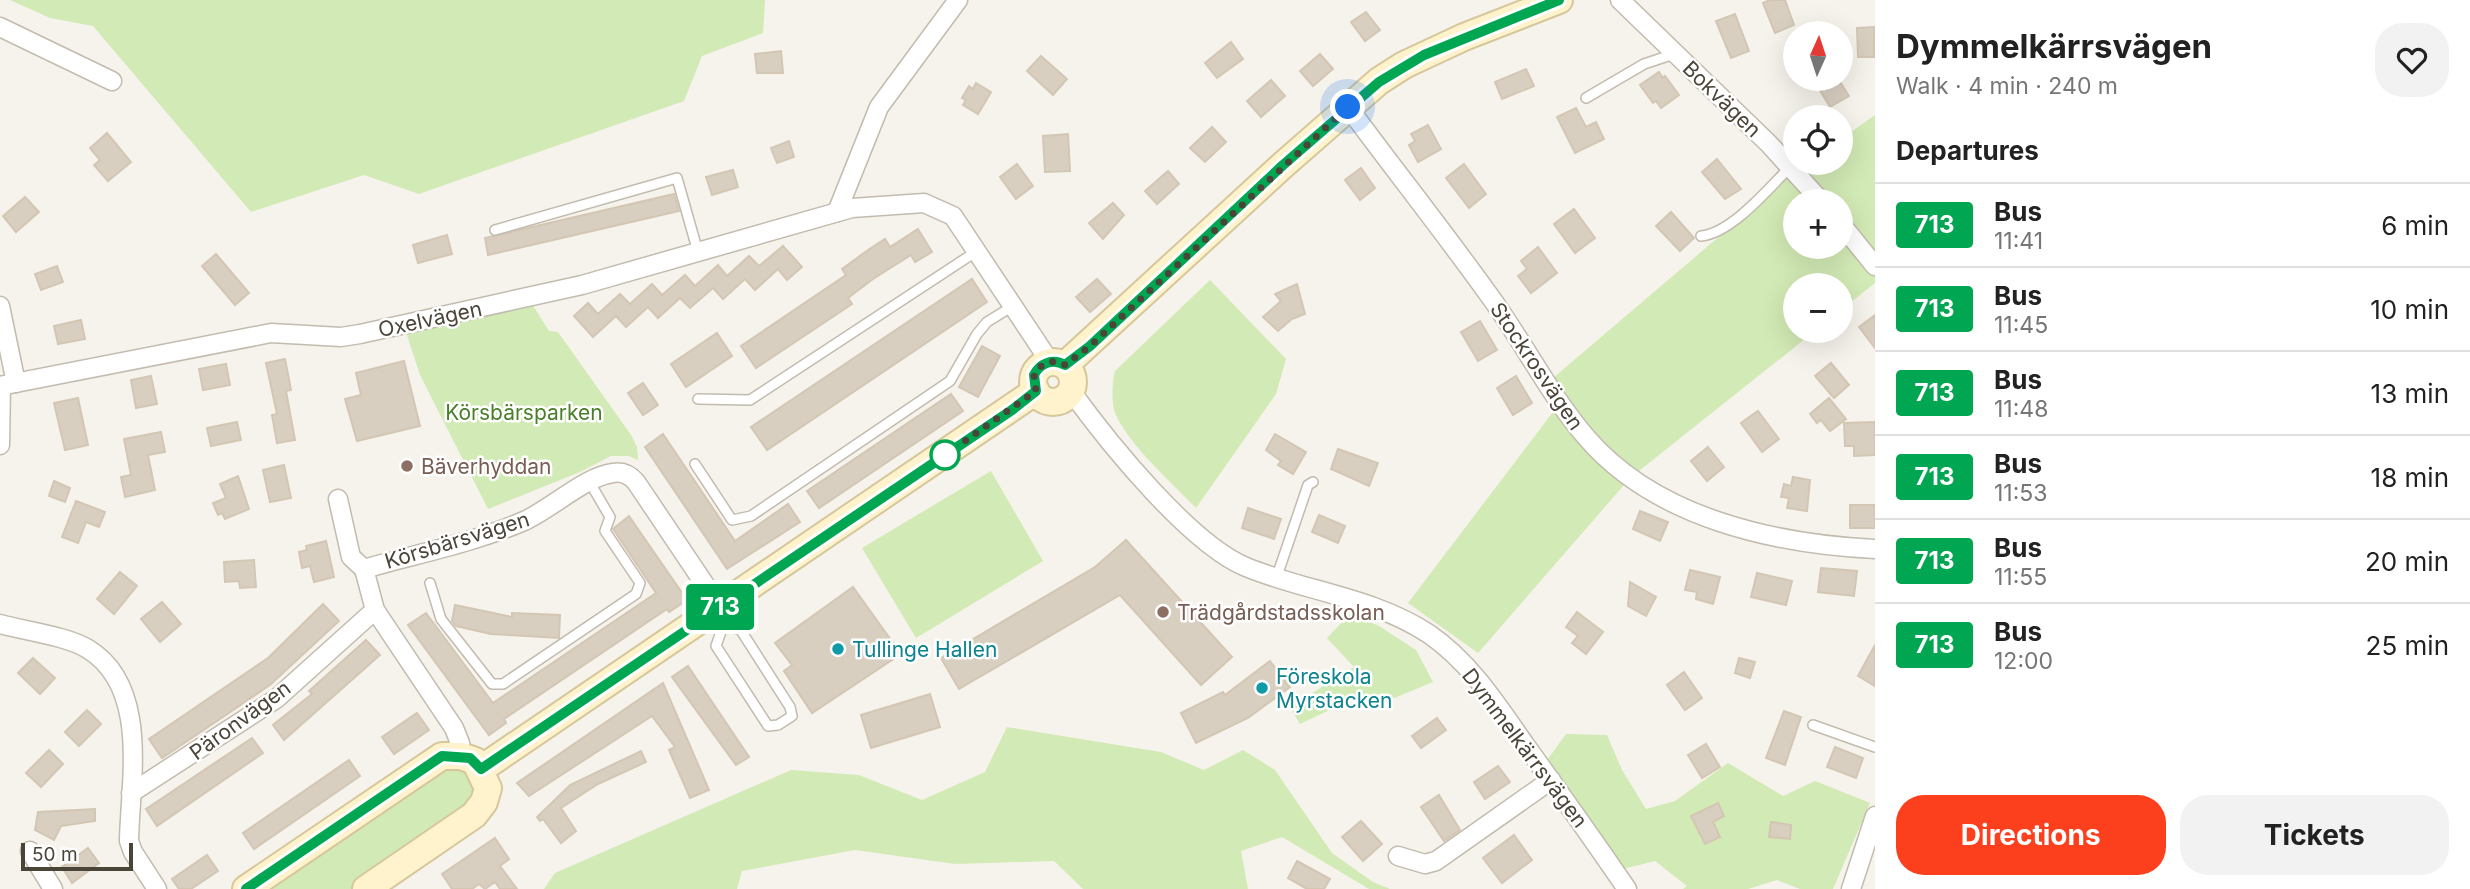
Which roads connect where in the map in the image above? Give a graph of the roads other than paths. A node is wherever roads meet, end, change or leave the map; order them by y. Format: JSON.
{"nodes":[{"id":1,"x":958,"y":0,"type":"edge"},
{"id":2,"x":1559,"y":0,"type":"edge"},
{"id":3,"x":1620,"y":0,"type":"edge"},
{"id":4,"x":0,"y":27,"type":"edge"},
{"id":5,"x":1675,"y":54,"type":"junction"},
{"id":6,"x":112,"y":81,"type":"dead end"},
{"id":7,"x":1586,"y":98,"type":"dead end"},
{"id":8,"x":1348,"y":107,"type":"junction"},
{"id":9,"x":1783,"y":158,"type":"edge"},
{"id":10,"x":1783,"y":174,"type":"edge"},
{"id":11,"x":1799,"y":175,"type":"edge"},
{"id":12,"x":1811,"y":189,"type":"edge"},
{"id":13,"x":845,"y":210,"type":"junction"},
{"id":14,"x":495,"y":230,"type":"dead end"},
{"id":15,"x":1701,"y":236,"type":"dead end"},
{"id":16,"x":1853,"y":239,"type":"edge"},
{"id":17,"x":977,"y":251,"type":"junction"},
{"id":18,"x":698,"y":254,"type":"junction"},
{"id":19,"x":1875,"y":266,"type":"edge"},
{"id":20,"x":0,"y":306,"type":"edge"},
{"id":21,"x":1013,"y":306,"type":"junction"},
{"id":22,"x":1057,"y":364,"type":"junction"},
{"id":23,"x":6,"y":385,"type":"edge"},
{"id":24,"x":1036,"y":391,"type":"junction"},
{"id":25,"x":1071,"y":391,"type":"junction"},
{"id":26,"x":698,"y":399,"type":"dead end"},
{"id":27,"x":0,"y":445,"type":"edge"},
{"id":28,"x":695,"y":464,"type":"dead end"},
{"id":29,"x":589,"y":481,"type":"junction"},
{"id":30,"x":1313,"y":482,"type":"dead end"},
{"id":31,"x":338,"y":499,"type":"dead end"},
{"id":32,"x":1875,"y":549,"type":"edge"},
{"id":33,"x":364,"y":569,"type":"junction"},
{"id":34,"x":1277,"y":576,"type":"junction"},
{"id":35,"x":430,"y":583,"type":"dead end"},
{"id":36,"x":374,"y":610,"type":"junction"},
{"id":37,"x":721,"y":617,"type":"junction"},
{"id":38,"x":0,"y":624,"type":"edge"},
{"id":39,"x":1813,"y":725,"type":"dead end"},
{"id":40,"x":1875,"y":747,"type":"edge"},
{"id":41,"x":458,"y":756,"type":"junction"},
{"id":42,"x":481,"y":769,"type":"junction"},
{"id":43,"x":1551,"y":780,"type":"junction"},
{"id":44,"x":131,"y":793,"type":"junction"},
{"id":45,"x":1875,"y":816,"type":"edge"},
{"id":46,"x":30,"y":851,"type":"dead end"},
{"id":47,"x":1398,"y":856,"type":"dead end"},
{"id":48,"x":52,"y":889,"type":"edge"},
{"id":49,"x":157,"y":889,"type":"edge"},
{"id":50,"x":246,"y":889,"type":"edge"},
{"id":51,"x":366,"y":889,"type":"edge"},
{"id":52,"x":1627,"y":889,"type":"edge"},
{"id":53,"x":1851,"y":889,"type":"edge"}],
"edges":[{"from":1,"to":13,"type":"street"},
{"from":2,"to":8,"type":"street"},
{"from":3,"to":5,"type":"street","name":"Bokvägen"},
{"from":4,"to":6,"type":"street"},
{"from":5,"to":7,"type":"lane"},
{"from":5,"to":9,"type":"street","name":"Bokvägen"},
{"from":8,"to":22,"type":"street"},
{"from":8,"to":32,"type":"street","name":"Stockrosvägen"},
{"from":10,"to":15,"type":"lane"},
{"from":11,"to":12,"type":"street","name":"Bokvägen"},
{"from":13,"to":17,"type":"street"},
{"from":13,"to":18,"type":"street","name":"Oxelvägen"},
{"from":14,"to":18,"type":"lane"},
{"from":16,"to":19,"type":"street"},
{"from":17,"to":21,"type":"street"},
{"from":17,"to":26,"type":"lane"},
{"from":18,"to":23,"type":"street","name":"Oxelvägen"},
{"from":20,"to":23,"type":"street"},
{"from":21,"to":22,"type":"street"},
{"from":21,"to":28,"type":"lane"},
{"from":22,"to":24,"type":"street"},
{"from":22,"to":25,"type":"street"},
{"from":23,"to":27,"type":"street"},
{"from":24,"to":25,"type":"street"},
{"from":24,"to":37,"type":"street"},
{"from":25,"to":34,"type":"street","name":"Dymmelkärrsvägen"},
{"from":29,"to":33,"type":"street","name":"Körsbärsvägen"},
{"from":29,"to":35,"type":"lane"},
{"from":29,"to":37,"type":"street","name":"Körsbärsvägen"},
{"from":30,"to":34,"type":"lane"},
{"from":31,"to":33,"type":"street"},
{"from":33,"to":36,"type":"street"},
{"from":34,"to":43,"type":"street","name":"Dymmelkärrsvägen"},
{"from":36,"to":41,"type":"street"},
{"from":36,"to":44,"type":"street","name":"Päronvägen"},
{"from":37,"to":37,"type":"lane"},
{"from":37,"to":42,"type":"street"},
{"from":38,"to":44,"type":"street"},
{"from":39,"to":40,"type":"lane"},
{"from":41,"to":42,"type":"street"},
{"from":41,"to":50,"type":"street"},
{"from":42,"to":51,"type":"street"},
{"from":43,"to":47,"type":"street"},
{"from":43,"to":52,"type":"street","name":"Dymmelkärrsvägen"},
{"from":44,"to":49,"type":"street"},
{"from":45,"to":53,"type":"street"},
{"from":46,"to":48,"type":"street"}]}
